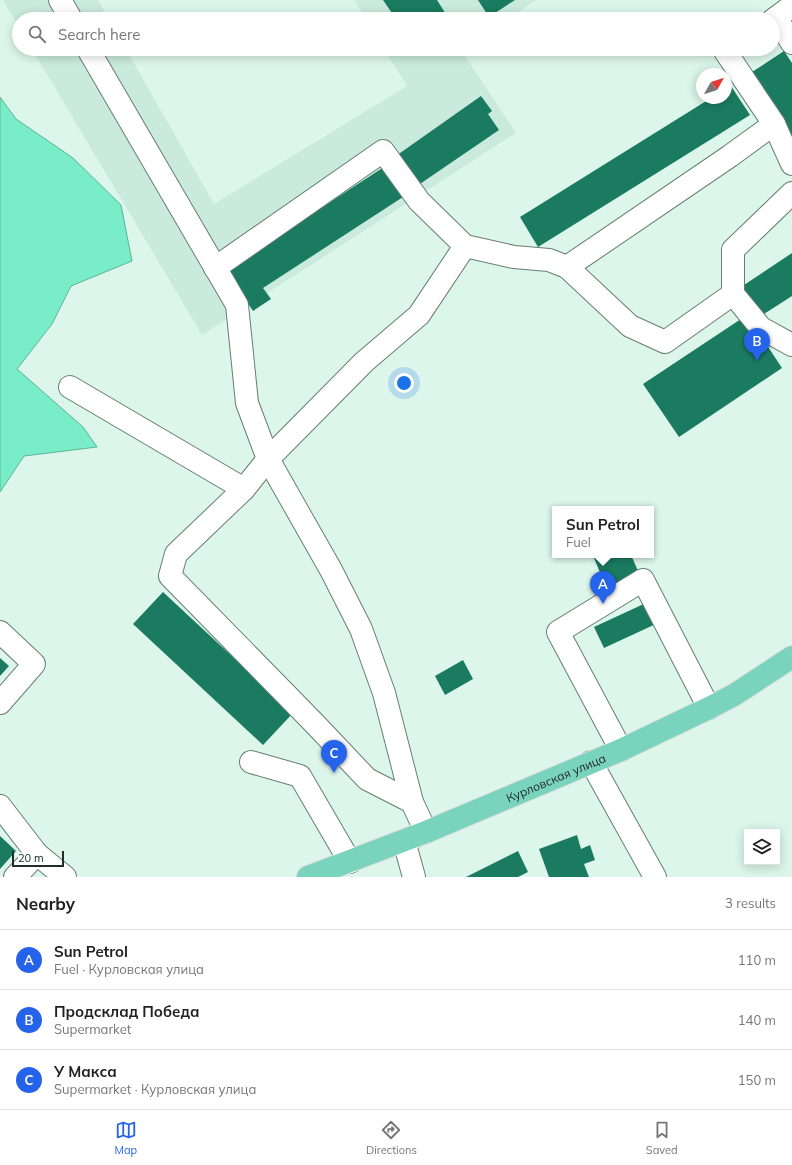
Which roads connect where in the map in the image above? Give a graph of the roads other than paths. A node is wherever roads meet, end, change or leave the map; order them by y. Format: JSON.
{"nodes":[{"id":1,"x":60,"y":0,"type":"edge"},
{"id":2,"x":67,"y":12,"type":"edge"},
{"id":3,"x":780,"y":15,"type":"edge"},
{"id":4,"x":792,"y":43,"type":"edge"},
{"id":5,"x":92,"y":56,"type":"edge"},
{"id":6,"x":728,"y":56,"type":"edge"},
{"id":7,"x":774,"y":124,"type":"junction"},
{"id":8,"x":792,"y":164,"type":"edge"},
{"id":9,"x":792,"y":193,"type":"edge"},
{"id":10,"x":465,"y":246,"type":"junction"},
{"id":11,"x":567,"y":266,"type":"junction"},
{"id":12,"x":215,"y":268,"type":"junction"},
{"id":13,"x":733,"y":294,"type":"junction"},
{"id":14,"x":792,"y":345,"type":"edge"},
{"id":15,"x":70,"y":387,"type":"dead end"},
{"id":16,"x":268,"y":459,"type":"junction"},
{"id":17,"x":244,"y":489,"type":"junction"},
{"id":18,"x":0,"y":632,"type":"edge"},
{"id":19,"x":792,"y":657,"type":"edge"},
{"id":20,"x":0,"y":703,"type":"edge"},
{"id":21,"x":709,"y":708,"type":"junction"},
{"id":22,"x":621,"y":750,"type":"junction"},
{"id":23,"x":251,"y":762,"type":"dead end"},
{"id":24,"x":591,"y":762,"type":"junction"},
{"id":25,"x":412,"y":802,"type":"junction"},
{"id":26,"x":0,"y":806,"type":"edge"},
{"id":27,"x":426,"y":832,"type":"junction"},
{"id":28,"x":404,"y":841,"type":"junction"},
{"id":29,"x":37,"y":854,"type":"junction"},
{"id":30,"x":350,"y":862,"type":"junction"},
{"id":31,"x":15,"y":877,"type":"edge"},
{"id":32,"x":65,"y":877,"type":"edge"},
{"id":33,"x":308,"y":877,"type":"edge"},
{"id":34,"x":414,"y":877,"type":"edge"},
{"id":35,"x":655,"y":877,"type":"edge"}],
"edges":[{"from":1,"to":2,"type":"street"},
{"from":3,"to":4,"type":"street"},
{"from":5,"to":12,"type":"street"},
{"from":6,"to":7,"type":"street"},
{"from":7,"to":8,"type":"street"},
{"from":7,"to":11,"type":"street"},
{"from":9,"to":13,"type":"street"},
{"from":10,"to":11,"type":"street"},
{"from":10,"to":12,"type":"street"},
{"from":10,"to":16,"type":"street"},
{"from":11,"to":13,"type":"street"},
{"from":12,"to":16,"type":"street"},
{"from":13,"to":14,"type":"street"},
{"from":15,"to":17,"type":"street"},
{"from":16,"to":17,"type":"street"},
{"from":16,"to":25,"type":"street"},
{"from":17,"to":25,"type":"street"},
{"from":18,"to":20,"type":"street"},
{"from":19,"to":21,"type":"main road","name":"Курловская улица"},
{"from":21,"to":22,"type":"main road","name":"Курловская улица"},
{"from":21,"to":22,"type":"street"},
{"from":22,"to":24,"type":"main road","name":"Курловская улица"},
{"from":23,"to":30,"type":"street"},
{"from":24,"to":27,"type":"main road","name":"Курловская улица"},
{"from":24,"to":35,"type":"street"},
{"from":25,"to":27,"type":"street"},
{"from":26,"to":29,"type":"street"},
{"from":27,"to":28,"type":"main road","name":"Курловская улица"},
{"from":28,"to":30,"type":"main road","name":"Курловская улица"},
{"from":28,"to":34,"type":"street"},
{"from":29,"to":31,"type":"street"},
{"from":29,"to":32,"type":"street"},
{"from":30,"to":33,"type":"main road","name":"Курловская улица"}]}
